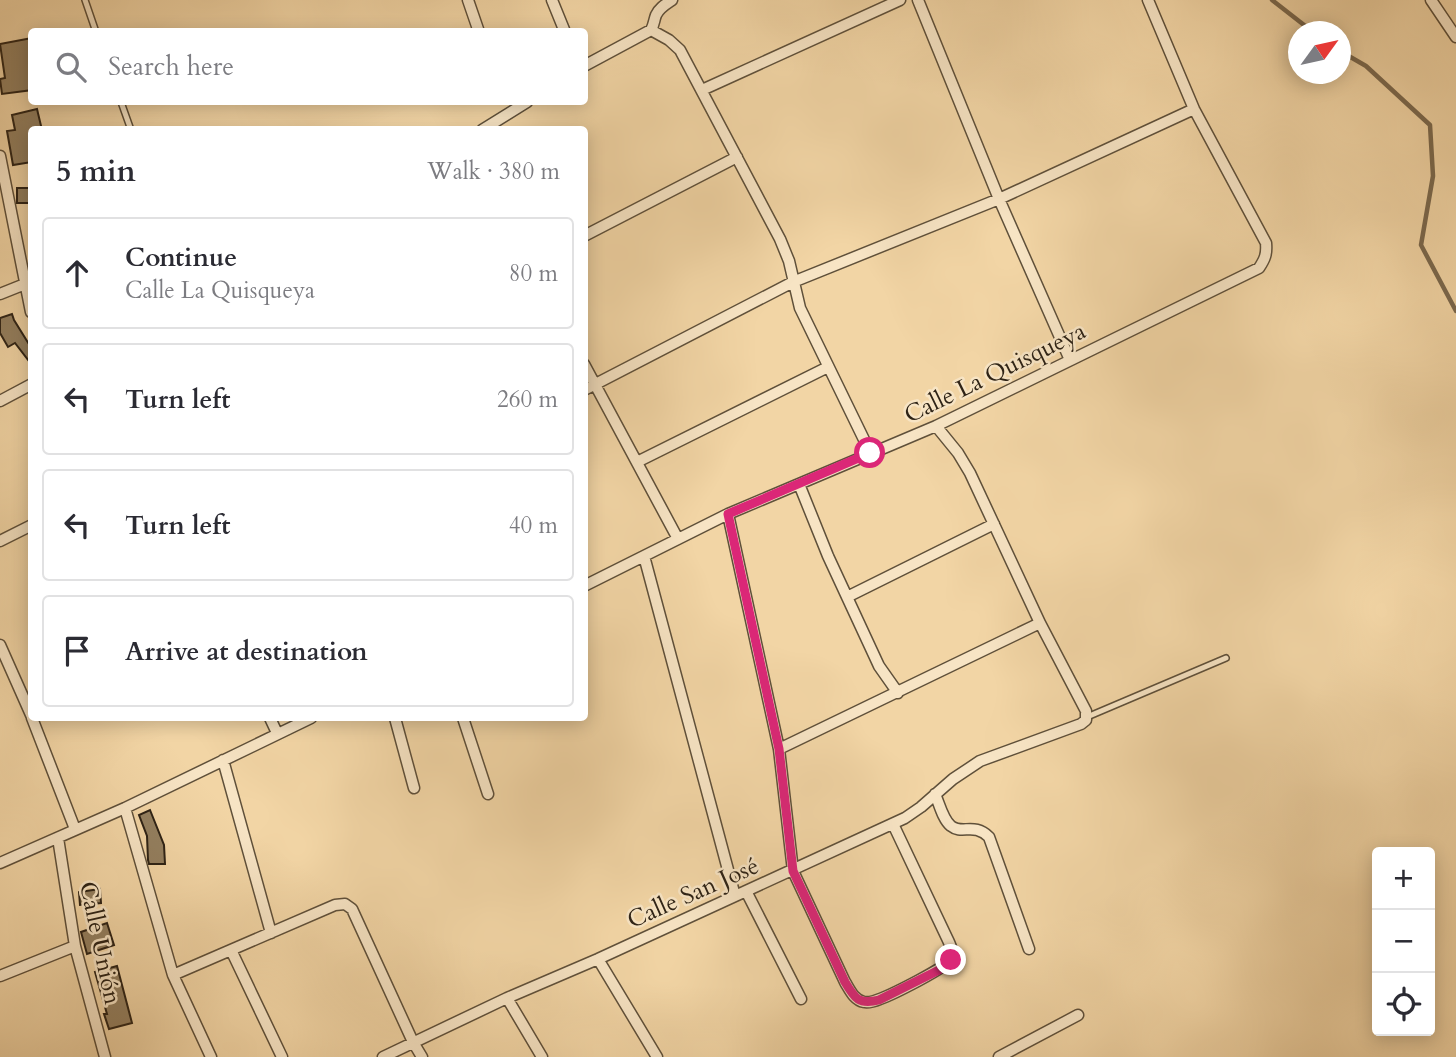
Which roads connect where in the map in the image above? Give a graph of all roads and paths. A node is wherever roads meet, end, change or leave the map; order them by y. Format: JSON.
{"nodes":[{"id":1,"x":85,"y":0,"type":"edge"},
{"id":2,"x":468,"y":0,"type":"edge"},
{"id":3,"x":552,"y":0,"type":"edge"},
{"id":4,"x":671,"y":0,"type":"edge"},
{"id":5,"x":900,"y":0,"type":"edge"},
{"id":6,"x":918,"y":0,"type":"edge"},
{"id":7,"x":1148,"y":0,"type":"edge"},
{"id":8,"x":1431,"y":0,"type":"edge"},
{"id":9,"x":95,"y":28,"type":"edge"},
{"id":10,"x":478,"y":28,"type":"edge"},
{"id":11,"x":563,"y":28,"type":"edge"},
{"id":12,"x":651,"y":30,"type":"junction"},
{"id":13,"x":1456,"y":37,"type":"edge"},
{"id":14,"x":588,"y":64,"type":"edge"},
{"id":15,"x":702,"y":90,"type":"junction"},
{"id":16,"x":122,"y":105,"type":"edge"},
{"id":17,"x":522,"y":105,"type":"edge"},
{"id":18,"x":1194,"y":109,"type":"junction"},
{"id":19,"x":130,"y":126,"type":"edge"},
{"id":20,"x":488,"y":126,"type":"edge"},
{"id":21,"x":0,"y":156,"type":"edge"},
{"id":22,"x":737,"y":157,"type":"junction"},
{"id":23,"x":999,"y":199,"type":"junction"},
{"id":24,"x":4,"y":205,"type":"edge"},
{"id":25,"x":588,"y":234,"type":"edge"},
{"id":26,"x":793,"y":282,"type":"junction"},
{"id":27,"x":25,"y":284,"type":"junction"},
{"id":28,"x":0,"y":295,"type":"edge"},
{"id":29,"x":28,"y":298,"type":"edge"},
{"id":30,"x":1070,"y":360,"type":"junction"},
{"id":31,"x":828,"y":367,"type":"junction"},
{"id":32,"x":28,"y":386,"type":"edge"},
{"id":33,"x":590,"y":387,"type":"edge"},
{"id":34,"x":0,"y":401,"type":"edge"},
{"id":35,"x":936,"y":426,"type":"junction"},
{"id":36,"x":870,"y":453,"type":"junction"},
{"id":37,"x":637,"y":462,"type":"junction"},
{"id":38,"x":799,"y":484,"type":"junction"},
{"id":39,"x":728,"y":514,"type":"junction"},
{"id":40,"x":994,"y":524,"type":"junction"},
{"id":41,"x":28,"y":527,"type":"edge"},
{"id":42,"x":678,"y":539,"type":"junction"},
{"id":43,"x":0,"y":541,"type":"edge"},
{"id":44,"x":645,"y":556,"type":"junction"},
{"id":45,"x":588,"y":584,"type":"edge"},
{"id":46,"x":847,"y":597,"type":"junction"},
{"id":47,"x":1040,"y":623,"type":"junction"},
{"id":48,"x":0,"y":645,"type":"edge"},
{"id":49,"x":1226,"y":658,"type":"dead end"},
{"id":50,"x":27,"y":693,"type":"edge"},
{"id":51,"x":898,"y":693,"type":"junction"},
{"id":52,"x":1087,"y":717,"type":"junction"},
{"id":53,"x":34,"y":721,"type":"edge"},
{"id":54,"x":271,"y":721,"type":"edge"},
{"id":55,"x":303,"y":721,"type":"edge"},
{"id":56,"x":396,"y":721,"type":"edge"},
{"id":57,"x":464,"y":721,"type":"edge"},
{"id":58,"x":277,"y":733,"type":"junction"},
{"id":59,"x":779,"y":749,"type":"junction"},
{"id":60,"x":223,"y":760,"type":"junction"},
{"id":61,"x":414,"y":788,"type":"dead end"},
{"id":62,"x":488,"y":794,"type":"dead end"},
{"id":63,"x":935,"y":794,"type":"junction"},
{"id":64,"x":125,"y":808,"type":"junction"},
{"id":65,"x":893,"y":824,"type":"junction"},
{"id":66,"x":75,"y":829,"type":"junction"},
{"id":67,"x":58,"y":838,"type":"junction"},
{"id":68,"x":0,"y":863,"type":"edge"},
{"id":69,"x":793,"y":871,"type":"junction"},
{"id":70,"x":741,"y":894,"type":"junction"},
{"id":71,"x":271,"y":933,"type":"junction"},
{"id":72,"x":75,"y":946,"type":"junction"},
{"id":73,"x":1029,"y":949,"type":"dead end"},
{"id":74,"x":231,"y":950,"type":"junction"},
{"id":75,"x":598,"y":959,"type":"junction"},
{"id":76,"x":173,"y":975,"type":"junction"},
{"id":77,"x":0,"y":976,"type":"edge"},
{"id":78,"x":507,"y":998,"type":"junction"},
{"id":79,"x":801,"y":999,"type":"dead end"},
{"id":80,"x":1078,"y":1015,"type":"dead end"},
{"id":81,"x":413,"y":1042,"type":"junction"},
{"id":82,"x":105,"y":1057,"type":"edge"},
{"id":83,"x":211,"y":1057,"type":"edge"},
{"id":84,"x":282,"y":1057,"type":"edge"},
{"id":85,"x":383,"y":1057,"type":"edge"},
{"id":86,"x":422,"y":1057,"type":"edge"},
{"id":87,"x":542,"y":1057,"type":"edge"},
{"id":88,"x":657,"y":1057,"type":"edge"},
{"id":89,"x":999,"y":1057,"type":"edge"}],
"edges":[{"from":1,"to":9,"type":"lane"},
{"from":2,"to":10,"type":"street"},
{"from":3,"to":11,"type":"street"},
{"from":4,"to":12,"type":"street"},
{"from":5,"to":15,"type":"street"},
{"from":6,"to":23,"type":"street"},
{"from":7,"to":18,"type":"street"},
{"from":8,"to":13,"type":"street"},
{"from":12,"to":14,"type":"street"},
{"from":12,"to":15,"type":"street"},
{"from":15,"to":22,"type":"street"},
{"from":16,"to":19,"type":"lane"},
{"from":17,"to":20,"type":"street"},
{"from":18,"to":23,"type":"street"},
{"from":18,"to":30,"type":"street","name":"Calle La Quisqueya"},
{"from":21,"to":24,"type":"street"},
{"from":22,"to":25,"type":"street"},
{"from":22,"to":26,"type":"street"},
{"from":23,"to":26,"type":"street"},
{"from":23,"to":30,"type":"street"},
{"from":24,"to":27,"type":"street"},
{"from":26,"to":31,"type":"street"},
{"from":26,"to":33,"type":"street"},
{"from":27,"to":28,"type":"street"},
{"from":27,"to":29,"type":"street"},
{"from":30,"to":35,"type":"street","name":"Calle La Quisqueya"},
{"from":31,"to":36,"type":"street"},
{"from":31,"to":37,"type":"street"},
{"from":32,"to":34,"type":"street"},
{"from":33,"to":37,"type":"street"},
{"from":35,"to":36,"type":"street","name":"Calle La Quisqueya"},
{"from":35,"to":40,"type":"street"},
{"from":36,"to":38,"type":"street","name":"Calle La Quisqueya"},
{"from":37,"to":42,"type":"street"},
{"from":38,"to":39,"type":"street","name":"Calle La Quisqueya"},
{"from":38,"to":46,"type":"street"},
{"from":39,"to":42,"type":"street","name":"Calle La Quisqueya"},
{"from":39,"to":59,"type":"street"},
{"from":40,"to":46,"type":"street"},
{"from":40,"to":47,"type":"street"},
{"from":41,"to":43,"type":"street"},
{"from":42,"to":44,"type":"street","name":"Calle La Quisqueya"},
{"from":44,"to":45,"type":"street","name":"Calle La Quisqueya"},
{"from":44,"to":70,"type":"street"},
{"from":46,"to":51,"type":"street"},
{"from":47,"to":51,"type":"street"},
{"from":47,"to":52,"type":"street"},
{"from":48,"to":50,"type":"street"},
{"from":49,"to":52,"type":"lane"},
{"from":51,"to":59,"type":"street"},
{"from":52,"to":63,"type":"street","name":"Calle San José"},
{"from":53,"to":66,"type":"street"},
{"from":54,"to":58,"type":"street"},
{"from":55,"to":58,"type":"street"},
{"from":56,"to":61,"type":"street"},
{"from":57,"to":62,"type":"street"},
{"from":58,"to":60,"type":"street"},
{"from":59,"to":69,"type":"street"},
{"from":60,"to":64,"type":"street"},
{"from":60,"to":71,"type":"street"},
{"from":63,"to":65,"type":"street","name":"Calle San José"},
{"from":63,"to":73,"type":"street"},
{"from":64,"to":66,"type":"street"},
{"from":64,"to":76,"type":"street"},
{"from":65,"to":69,"type":"street","name":"Calle San José"},
{"from":65,"to":69,"type":"street"},
{"from":66,"to":67,"type":"street"},
{"from":67,"to":68,"type":"street"},
{"from":67,"to":72,"type":"street","name":"Calle Unión"},
{"from":69,"to":70,"type":"street","name":"Calle San José"},
{"from":70,"to":75,"type":"street","name":"Calle San José"},
{"from":70,"to":79,"type":"street"},
{"from":71,"to":74,"type":"street"},
{"from":71,"to":81,"type":"street"},
{"from":72,"to":77,"type":"street"},
{"from":72,"to":82,"type":"street","name":"Calle Unión"},
{"from":74,"to":76,"type":"street"},
{"from":74,"to":84,"type":"street"},
{"from":75,"to":78,"type":"street","name":"Calle San José"},
{"from":75,"to":88,"type":"street"},
{"from":76,"to":83,"type":"street"},
{"from":78,"to":81,"type":"street","name":"Calle San José"},
{"from":78,"to":87,"type":"street"},
{"from":80,"to":89,"type":"street"},
{"from":81,"to":85,"type":"street","name":"Calle San José"},
{"from":81,"to":86,"type":"street"}]}
